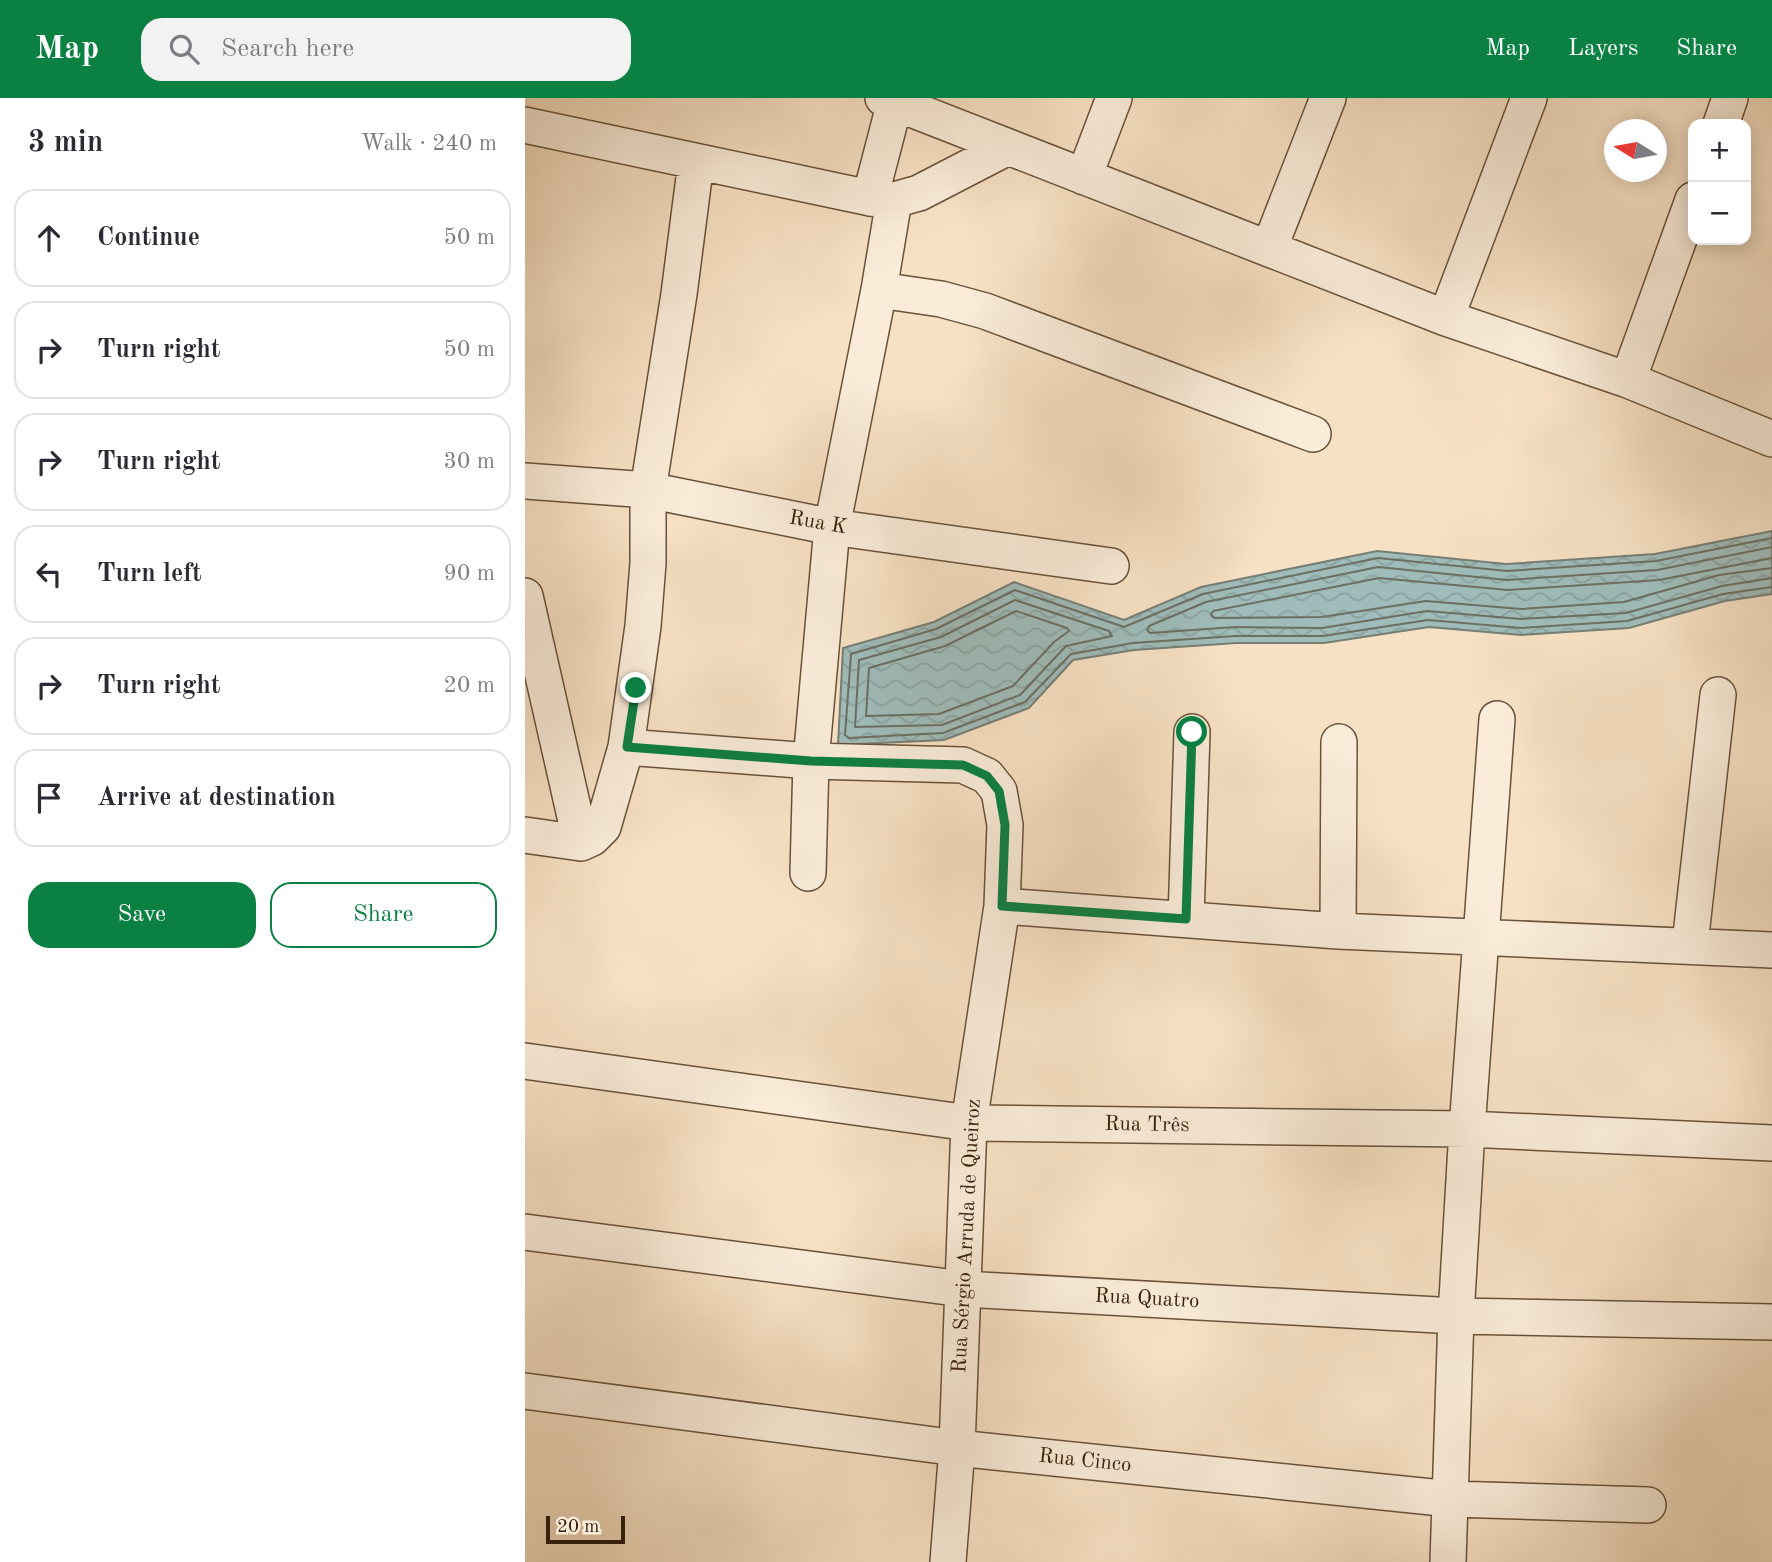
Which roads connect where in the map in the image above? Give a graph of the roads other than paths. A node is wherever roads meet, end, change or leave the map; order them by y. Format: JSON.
{"nodes":[{"id":1,"x":1114,"y":98,"type":"edge"},
{"id":2,"x":1328,"y":98,"type":"edge"},
{"id":3,"x":1529,"y":98,"type":"edge"},
{"id":4,"x":1730,"y":98,"type":"edge"},
{"id":5,"x":891,"y":99,"type":"edge"},
{"id":6,"x":1723,"y":119,"type":"edge"},
{"id":7,"x":525,"y":125,"type":"edge"},
{"id":8,"x":1008,"y":147,"type":"junction"},
{"id":9,"x":696,"y":162,"type":"junction"},
{"id":10,"x":1084,"y":177,"type":"junction"},
{"id":11,"x":882,"y":199,"type":"junction"},
{"id":12,"x":1688,"y":214,"type":"edge"},
{"id":13,"x":1269,"y":249,"type":"junction"},
{"id":14,"x":879,"y":290,"type":"junction"},
{"id":15,"x":1446,"y":318,"type":"junction"},
{"id":16,"x":1628,"y":380,"type":"junction"},
{"id":17,"x":1313,"y":434,"type":"dead end"},
{"id":18,"x":1772,"y":439,"type":"edge"},
{"id":19,"x":525,"y":481,"type":"edge"},
{"id":20,"x":648,"y":490,"type":"junction"},
{"id":21,"x":832,"y":527,"type":"junction"},
{"id":22,"x":1111,"y":566,"type":"dead end"},
{"id":23,"x":525,"y":596,"type":"edge"},
{"id":24,"x":529,"y":631,"type":"edge"},
{"id":25,"x":1718,"y":695,"type":"dead end"},
{"id":26,"x":1497,"y":719,"type":"dead end"},
{"id":27,"x":1192,"y":732,"type":"dead end"},
{"id":28,"x":1339,"y":742,"type":"dead end"},
{"id":29,"x":627,"y":747,"type":"junction"},
{"id":30,"x":811,"y":761,"type":"junction"},
{"id":31,"x":525,"y":835,"type":"edge"},
{"id":32,"x":581,"y":844,"type":"junction"},
{"id":33,"x":808,"y":873,"type":"dead end"},
{"id":34,"x":1002,"y":906,"type":"junction"},
{"id":35,"x":1186,"y":919,"type":"junction"},
{"id":36,"x":1338,"y":931,"type":"junction"},
{"id":37,"x":1481,"y":936,"type":"junction"},
{"id":38,"x":1690,"y":944,"type":"junction"},
{"id":39,"x":1772,"y":950,"type":"edge"},
{"id":40,"x":525,"y":1061,"type":"edge"},
{"id":41,"x":969,"y":1123,"type":"junction"},
{"id":42,"x":1467,"y":1129,"type":"junction"},
{"id":43,"x":1772,"y":1143,"type":"edge"},
{"id":44,"x":525,"y":1232,"type":"edge"},
{"id":45,"x":963,"y":1289,"type":"junction"},
{"id":46,"x":1456,"y":1316,"type":"junction"},
{"id":47,"x":1772,"y":1322,"type":"edge"},
{"id":48,"x":525,"y":1391,"type":"edge"},
{"id":49,"x":957,"y":1448,"type":"junction"},
{"id":50,"x":1451,"y":1499,"type":"junction"},
{"id":51,"x":1648,"y":1505,"type":"dead end"},
{"id":52,"x":948,"y":1562,"type":"edge"},
{"id":53,"x":1448,"y":1562,"type":"edge"}],
"edges":[{"from":1,"to":10,"type":"street"},
{"from":2,"to":13,"type":"street"},
{"from":3,"to":15,"type":"street"},
{"from":4,"to":6,"type":"street"},
{"from":5,"to":8,"type":"street"},
{"from":5,"to":11,"type":"street"},
{"from":7,"to":9,"type":"street"},
{"from":8,"to":10,"type":"street"},
{"from":8,"to":11,"type":"street"},
{"from":9,"to":11,"type":"street"},
{"from":9,"to":20,"type":"street"},
{"from":10,"to":13,"type":"street"},
{"from":11,"to":14,"type":"street"},
{"from":12,"to":16,"type":"street"},
{"from":13,"to":15,"type":"street"},
{"from":14,"to":17,"type":"street"},
{"from":14,"to":21,"type":"street"},
{"from":15,"to":16,"type":"street"},
{"from":16,"to":18,"type":"street"},
{"from":19,"to":20,"type":"street","name":"Rua K"},
{"from":20,"to":21,"type":"street","name":"Rua K"},
{"from":20,"to":29,"type":"street"},
{"from":21,"to":22,"type":"street","name":"Rua K"},
{"from":21,"to":30,"type":"street"},
{"from":23,"to":24,"type":"street"},
{"from":24,"to":32,"type":"street"},
{"from":25,"to":38,"type":"street"},
{"from":26,"to":37,"type":"street"},
{"from":27,"to":35,"type":"street"},
{"from":28,"to":36,"type":"street"},
{"from":29,"to":30,"type":"street","name":"Rua Sérgio Arruda de Queiroz"},
{"from":29,"to":32,"type":"street"},
{"from":30,"to":33,"type":"street"},
{"from":30,"to":34,"type":"street","name":"Rua Sérgio Arruda de Queiroz"},
{"from":31,"to":32,"type":"street"},
{"from":34,"to":35,"type":"street"},
{"from":34,"to":41,"type":"street","name":"Rua Sérgio Arruda de Queiroz"},
{"from":35,"to":36,"type":"street"},
{"from":36,"to":37,"type":"street"},
{"from":37,"to":38,"type":"street"},
{"from":37,"to":42,"type":"street"},
{"from":38,"to":39,"type":"street"},
{"from":40,"to":41,"type":"street","name":"Rua Três"},
{"from":41,"to":42,"type":"street","name":"Rua Três"},
{"from":41,"to":45,"type":"street","name":"Rua Sérgio Arruda de Queiroz"},
{"from":42,"to":43,"type":"street","name":"Rua Três"},
{"from":42,"to":46,"type":"street"},
{"from":44,"to":45,"type":"street","name":"Rua Quatro"},
{"from":45,"to":46,"type":"street","name":"Rua Quatro"},
{"from":45,"to":49,"type":"street","name":"Rua Sérgio Arruda de Queiroz"},
{"from":46,"to":47,"type":"street","name":"Rua Quatro"},
{"from":46,"to":50,"type":"street"},
{"from":48,"to":49,"type":"street","name":"Rua Cinco"},
{"from":49,"to":50,"type":"street","name":"Rua Cinco"},
{"from":49,"to":52,"type":"street","name":"Rua Sérgio Arruda de Queiroz"},
{"from":50,"to":51,"type":"street","name":"Rua Cinco"},
{"from":50,"to":53,"type":"street"}]}
